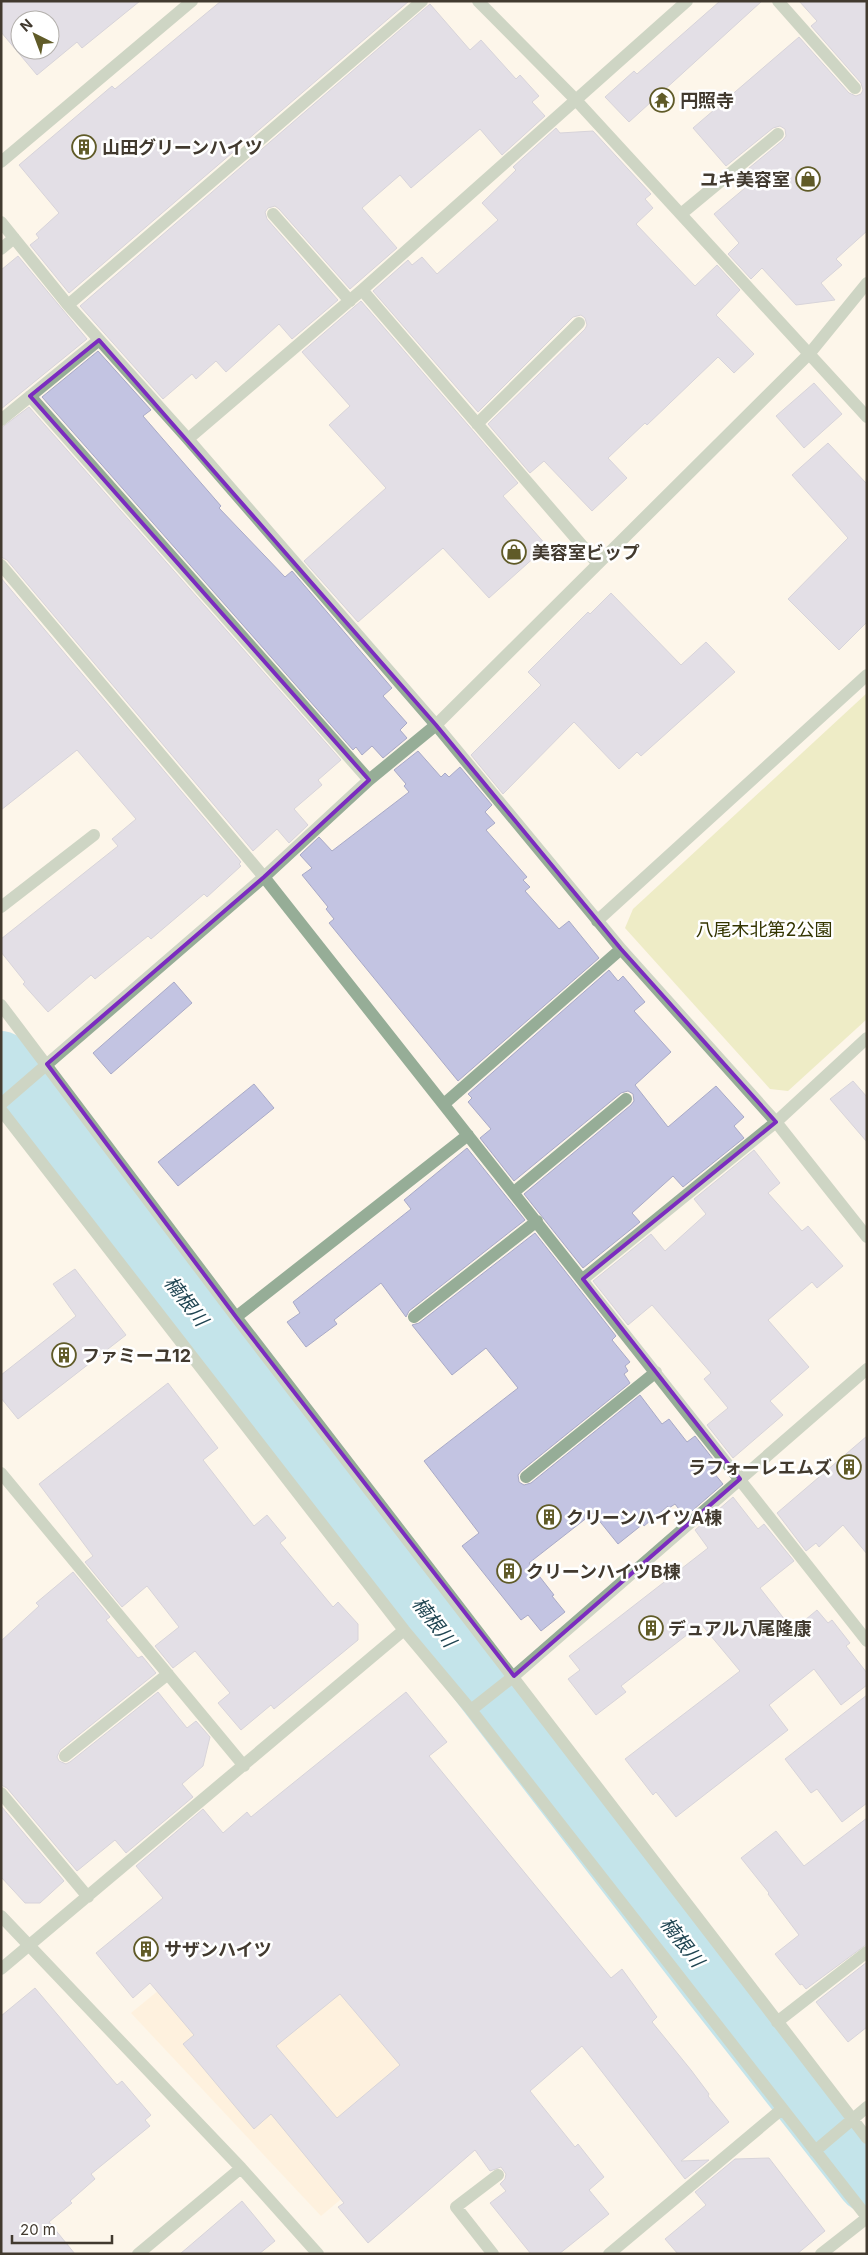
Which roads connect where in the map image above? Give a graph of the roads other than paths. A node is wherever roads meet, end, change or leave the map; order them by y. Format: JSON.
{"nodes":[{"id":1,"x":192,"y":1,"type":"edge"},
{"id":2,"x":422,"y":1,"type":"edge"},
{"id":3,"x":478,"y":1,"type":"edge"},
{"id":4,"x":687,"y":1,"type":"edge"},
{"id":5,"x":778,"y":1,"type":"edge"},
{"id":6,"x":855,"y":88,"type":"dead end"},
{"id":7,"x":575,"y":99,"type":"junction"},
{"id":8,"x":778,"y":134,"type":"dead end"},
{"id":9,"x":1,"y":162,"type":"edge"},
{"id":10,"x":273,"y":214,"type":"dead end"},
{"id":11,"x":680,"y":214,"type":"junction"},
{"id":12,"x":1,"y":222,"type":"edge"},
{"id":13,"x":14,"y":238,"type":"junction"},
{"id":14,"x":1,"y":249,"type":"edge"},
{"id":15,"x":867,"y":283,"type":"edge"},
{"id":16,"x":362,"y":290,"type":"junction"},
{"id":17,"x":350,"y":300,"type":"junction"},
{"id":18,"x":68,"y":304,"type":"junction"},
{"id":19,"x":578,"y":323,"type":"dead end"},
{"id":20,"x":100,"y":340,"type":"junction"},
{"id":21,"x":810,"y":353,"type":"junction"},
{"id":22,"x":30,"y":396,"type":"junction"},
{"id":23,"x":867,"y":417,"type":"edge"},
{"id":24,"x":1,"y":420,"type":"edge"},
{"id":25,"x":477,"y":424,"type":"junction"},
{"id":26,"x":188,"y":438,"type":"junction"},
{"id":27,"x":598,"y":564,"type":"junction"},
{"id":28,"x":1,"y":565,"type":"edge"},
{"id":29,"x":867,"y":675,"type":"edge"},
{"id":30,"x":436,"y":725,"type":"junction"},
{"id":31,"x":369,"y":780,"type":"junction"},
{"id":32,"x":94,"y":834,"type":"dead end"},
{"id":33,"x":264,"y":877,"type":"junction"},
{"id":34,"x":1,"y":907,"type":"edge"},
{"id":35,"x":597,"y":921,"type":"junction"},
{"id":36,"x":621,"y":949,"type":"junction"},
{"id":37,"x":1,"y":1005,"type":"edge"},
{"id":38,"x":867,"y":1038,"type":"edge"},
{"id":39,"x":47,"y":1064,"type":"junction"},
{"id":40,"x":626,"y":1099,"type":"dead end"},
{"id":41,"x":1,"y":1104,"type":"edge"},
{"id":42,"x":444,"y":1104,"type":"junction"},
{"id":43,"x":1,"y":1110,"type":"edge"},
{"id":44,"x":776,"y":1122,"type":"junction"},
{"id":45,"x":468,"y":1135,"type":"junction"},
{"id":46,"x":514,"y":1192,"type":"junction"},
{"id":47,"x":537,"y":1221,"type":"junction"},
{"id":48,"x":867,"y":1236,"type":"edge"},
{"id":49,"x":582,"y":1279,"type":"junction"},
{"id":50,"x":236,"y":1317,"type":"junction"},
{"id":51,"x":414,"y":1317,"type":"dead end"},
{"id":52,"x":867,"y":1369,"type":"edge"},
{"id":53,"x":656,"y":1372,"type":"junction"},
{"id":54,"x":1,"y":1473,"type":"edge"},
{"id":55,"x":526,"y":1477,"type":"dead end"},
{"id":56,"x":740,"y":1479,"type":"junction"},
{"id":57,"x":404,"y":1630,"type":"junction"},
{"id":58,"x":867,"y":1641,"type":"edge"},
{"id":59,"x":168,"y":1674,"type":"junction"},
{"id":60,"x":509,"y":1680,"type":"junction"},
{"id":61,"x":476,"y":1706,"type":"junction"},
{"id":62,"x":65,"y":1756,"type":"dead end"},
{"id":63,"x":244,"y":1766,"type":"junction"},
{"id":64,"x":1,"y":1793,"type":"edge"},
{"id":65,"x":88,"y":1897,"type":"junction"},
{"id":66,"x":1,"y":1916,"type":"edge"},
{"id":67,"x":30,"y":1945,"type":"junction"},
{"id":68,"x":867,"y":1952,"type":"edge"},
{"id":69,"x":1,"y":1969,"type":"edge"},
{"id":70,"x":777,"y":2022,"type":"junction"},
{"id":71,"x":867,"y":2107,"type":"edge"},
{"id":72,"x":782,"y":2110,"type":"junction"},
{"id":73,"x":848,"y":2122,"type":"junction"},
{"id":74,"x":867,"y":2138,"type":"edge"},
{"id":75,"x":819,"y":2147,"type":"junction"},
{"id":76,"x":241,"y":2168,"type":"junction"},
{"id":77,"x":498,"y":2175,"type":"dead end"},
{"id":78,"x":867,"y":2218,"type":"edge"},
{"id":79,"x":138,"y":2254,"type":"edge"},
{"id":80,"x":318,"y":2254,"type":"edge"},
{"id":81,"x":493,"y":2254,"type":"edge"},
{"id":82,"x":610,"y":2254,"type":"edge"},
{"id":83,"x":821,"y":2254,"type":"edge"}],
"edges":[{"from":1,"to":9,"type":"street"},
{"from":2,"to":18,"type":"street"},
{"from":3,"to":7,"type":"street"},
{"from":4,"to":7,"type":"street"},
{"from":5,"to":6,"type":"street"},
{"from":7,"to":11,"type":"street"},
{"from":7,"to":16,"type":"street"},
{"from":8,"to":11,"type":"street"},
{"from":10,"to":17,"type":"street"},
{"from":11,"to":21,"type":"street"},
{"from":12,"to":13,"type":"street"},
{"from":13,"to":14,"type":"street"},
{"from":13,"to":18,"type":"street"},
{"from":15,"to":21,"type":"street"},
{"from":16,"to":17,"type":"street"},
{"from":16,"to":25,"type":"street"},
{"from":17,"to":26,"type":"street"},
{"from":18,"to":20,"type":"street"},
{"from":19,"to":25,"type":"street"},
{"from":20,"to":22,"type":"street"},
{"from":20,"to":26,"type":"street"},
{"from":21,"to":23,"type":"street"},
{"from":21,"to":27,"type":"street"},
{"from":22,"to":24,"type":"street"},
{"from":22,"to":31,"type":"street"},
{"from":25,"to":27,"type":"street"},
{"from":26,"to":30,"type":"street"},
{"from":27,"to":30,"type":"street"},
{"from":28,"to":33,"type":"street"},
{"from":29,"to":35,"type":"street"},
{"from":30,"to":31,"type":"street"},
{"from":30,"to":35,"type":"street"},
{"from":31,"to":33,"type":"street"},
{"from":32,"to":34,"type":"street"},
{"from":33,"to":39,"type":"street"},
{"from":33,"to":42,"type":"street"},
{"from":35,"to":36,"type":"street"},
{"from":36,"to":42,"type":"street"},
{"from":36,"to":44,"type":"street"},
{"from":37,"to":39,"type":"street"},
{"from":38,"to":44,"type":"street"},
{"from":39,"to":41,"type":"street"},
{"from":39,"to":50,"type":"street"},
{"from":40,"to":46,"type":"street"},
{"from":42,"to":45,"type":"street"},
{"from":43,"to":57,"type":"street"},
{"from":44,"to":48,"type":"street"},
{"from":44,"to":49,"type":"street"},
{"from":45,"to":46,"type":"street"},
{"from":45,"to":50,"type":"street"},
{"from":46,"to":47,"type":"street"},
{"from":47,"to":49,"type":"street"},
{"from":47,"to":51,"type":"street"},
{"from":49,"to":53,"type":"street"},
{"from":50,"to":60,"type":"street"},
{"from":52,"to":56,"type":"street"},
{"from":53,"to":55,"type":"street"},
{"from":53,"to":56,"type":"street"},
{"from":54,"to":59,"type":"street"},
{"from":56,"to":58,"type":"street"},
{"from":56,"to":60,"type":"street"},
{"from":57,"to":61,"type":"street"},
{"from":57,"to":63,"type":"street"},
{"from":59,"to":62,"type":"street"},
{"from":59,"to":63,"type":"street"},
{"from":60,"to":61,"type":"street"},
{"from":60,"to":70,"type":"street"},
{"from":61,"to":72,"type":"street"},
{"from":63,"to":65,"type":"street"},
{"from":64,"to":65,"type":"street"},
{"from":65,"to":67,"type":"street"},
{"from":66,"to":67,"type":"street"},
{"from":67,"to":69,"type":"street"},
{"from":67,"to":76,"type":"street"},
{"from":68,"to":70,"type":"street"},
{"from":70,"to":73,"type":"street"},
{"from":71,"to":73,"type":"street"},
{"from":72,"to":75,"type":"street"},
{"from":72,"to":82,"type":"street"},
{"from":73,"to":74,"type":"street"},
{"from":73,"to":75,"type":"street"},
{"from":75,"to":78,"type":"street"},
{"from":76,"to":79,"type":"street"},
{"from":76,"to":80,"type":"street"},
{"from":77,"to":81,"type":"street"},
{"from":78,"to":83,"type":"street"}]}
